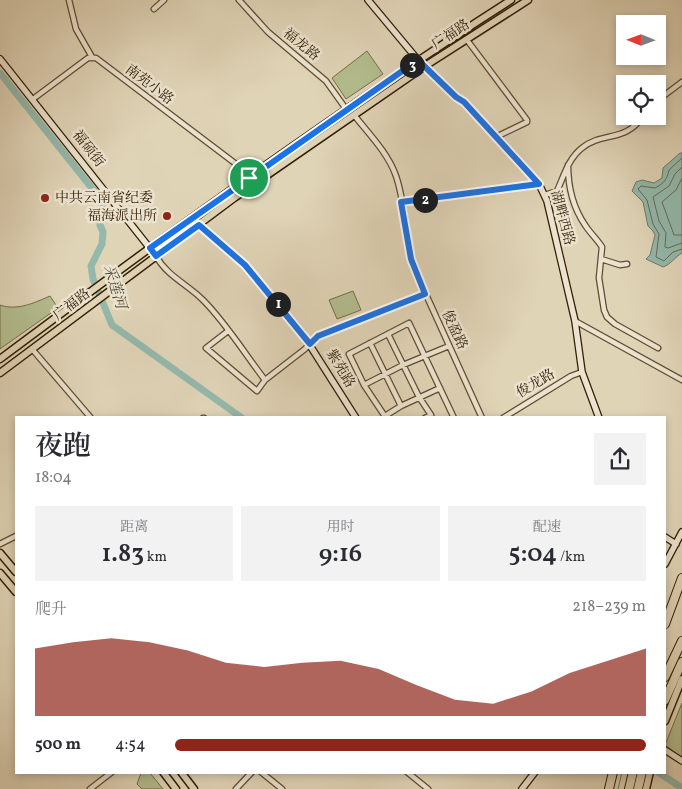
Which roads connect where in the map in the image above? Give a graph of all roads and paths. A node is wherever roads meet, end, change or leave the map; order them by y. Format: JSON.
{"nodes":[{"id":1,"x":69,"y":0,"type":"edge"},
{"id":2,"x":164,"y":0,"type":"edge"},
{"id":3,"x":239,"y":0,"type":"edge"},
{"id":4,"x":368,"y":0,"type":"edge"},
{"id":5,"x":511,"y":0,"type":"edge"},
{"id":6,"x":528,"y":0,"type":"edge"},
{"id":7,"x":154,"y":9,"type":"dead end"},
{"id":8,"x":467,"y":40,"type":"junction"},
{"id":9,"x":92,"y":57,"type":"junction"},
{"id":10,"x":0,"y":59,"type":"edge"},
{"id":11,"x":418,"y":60,"type":"junction"},
{"id":12,"x":425,"y":66,"type":"junction"},
{"id":13,"x":682,"y":82,"type":"edge"},
{"id":14,"x":666,"y":94,"type":"edge"},
{"id":15,"x":33,"y":99,"type":"junction"},
{"id":16,"x":346,"y":109,"type":"junction"},
{"id":17,"x":354,"y":115,"type":"junction"},
{"id":18,"x":636,"y":125,"type":"edge"},
{"id":19,"x":496,"y":137,"type":"junction"},
{"id":20,"x":568,"y":165,"type":"junction"},
{"id":21,"x":249,"y":178,"type":"junction"},
{"id":22,"x":539,"y":184,"type":"junction"},
{"id":23,"x":544,"y":195,"type":"junction"},
{"id":24,"x":401,"y":202,"type":"junction"},
{"id":25,"x":199,"y":225,"type":"junction"},
{"id":26,"x":150,"y":248,"type":"junction"},
{"id":27,"x":156,"y":256,"type":"junction"},
{"id":28,"x":601,"y":259,"type":"junction"},
{"id":29,"x":626,"y":264,"type":"dead end"},
{"id":30,"x":425,"y":294,"type":"junction"},
{"id":31,"x":575,"y":321,"type":"junction"},
{"id":32,"x":228,"y":331,"type":"junction"},
{"id":33,"x":388,"y":334,"type":"junction"},
{"id":34,"x":370,"y":343,"type":"junction"},
{"id":35,"x":310,"y":344,"type":"junction"},
{"id":36,"x":449,"y":346,"type":"junction"},
{"id":37,"x":658,"y":348,"type":"dead end"},
{"id":38,"x":32,"y":349,"type":"junction"},
{"id":39,"x":424,"y":356,"type":"junction"},
{"id":40,"x":0,"y":359,"type":"edge"},
{"id":41,"x":403,"y":365,"type":"junction"},
{"id":42,"x":0,"y":372,"type":"edge"},
{"id":43,"x":582,"y":372,"type":"junction"},
{"id":44,"x":385,"y":374,"type":"junction"},
{"id":45,"x":265,"y":380,"type":"junction"},
{"id":46,"x":682,"y":380,"type":"edge"},
{"id":47,"x":364,"y":385,"type":"junction"},
{"id":48,"x":440,"y":388,"type":"junction"},
{"id":49,"x":419,"y":397,"type":"junction"},
{"id":50,"x":401,"y":406,"type":"junction"},
{"id":51,"x":89,"y":416,"type":"edge"},
{"id":52,"x":355,"y":416,"type":"edge"},
{"id":53,"x":384,"y":416,"type":"edge"},
{"id":54,"x":386,"y":416,"type":"edge"},
{"id":55,"x":432,"y":416,"type":"edge"},
{"id":56,"x":453,"y":416,"type":"edge"},
{"id":57,"x":481,"y":416,"type":"edge"},
{"id":58,"x":507,"y":416,"type":"edge"},
{"id":59,"x":598,"y":416,"type":"edge"},
{"id":60,"x":682,"y":532,"type":"edge"},
{"id":61,"x":15,"y":536,"type":"edge"},
{"id":62,"x":666,"y":538,"type":"edge"},
{"id":63,"x":0,"y":544,"type":"edge"},
{"id":64,"x":676,"y":544,"type":"junction"},
{"id":65,"x":0,"y":553,"type":"edge"},
{"id":66,"x":666,"y":562,"type":"edge"},
{"id":67,"x":15,"y":571,"type":"edge"},
{"id":68,"x":0,"y":573,"type":"edge"},
{"id":69,"x":682,"y":578,"type":"edge"},
{"id":70,"x":15,"y":591,"type":"edge"},
{"id":71,"x":666,"y":621,"type":"edge"},
{"id":72,"x":682,"y":641,"type":"edge"},
{"id":73,"x":682,"y":662,"type":"edge"},
{"id":74,"x":666,"y":675,"type":"edge"},
{"id":75,"x":682,"y":679,"type":"edge"},
{"id":76,"x":666,"y":698,"type":"edge"},
{"id":77,"x":666,"y":719,"type":"edge"},
{"id":78,"x":666,"y":751,"type":"edge"},
{"id":79,"x":682,"y":761,"type":"edge"},
{"id":80,"x":109,"y":774,"type":"edge"},
{"id":81,"x":165,"y":774,"type":"edge"},
{"id":82,"x":183,"y":774,"type":"edge"},
{"id":83,"x":250,"y":774,"type":"edge"},
{"id":84,"x":263,"y":774,"type":"edge"},
{"id":85,"x":410,"y":774,"type":"edge"},
{"id":86,"x":533,"y":774,"type":"edge"},
{"id":87,"x":613,"y":774,"type":"edge"},
{"id":88,"x":633,"y":774,"type":"edge"},
{"id":89,"x":642,"y":774,"type":"edge"},
{"id":90,"x":650,"y":774,"type":"edge"},
{"id":91,"x":90,"y":789,"type":"edge"},
{"id":92,"x":176,"y":789,"type":"edge"},
{"id":93,"x":194,"y":789,"type":"edge"},
{"id":94,"x":236,"y":789,"type":"edge"},
{"id":95,"x":282,"y":789,"type":"edge"},
{"id":96,"x":428,"y":789,"type":"edge"},
{"id":97,"x":522,"y":789,"type":"edge"},
{"id":98,"x":609,"y":789,"type":"edge"},
{"id":99,"x":629,"y":789,"type":"edge"},
{"id":100,"x":638,"y":789,"type":"edge"},
{"id":101,"x":646,"y":789,"type":"edge"}],
"edges":[{"from":1,"to":9,"type":"street"},
{"from":2,"to":7,"type":"street"},
{"from":3,"to":16,"type":"street","name":"福龙路"},
{"from":4,"to":11,"type":"street","name":"湖畔西路"},
{"from":5,"to":11,"type":"main road","name":"广福路"},
{"from":6,"to":8,"type":"main road","name":"广福路"},
{"from":8,"to":12,"type":"main road","name":"广福路"},
{"from":8,"to":19,"type":"street"},
{"from":9,"to":15,"type":"street"},
{"from":9,"to":21,"type":"street","name":"南苑小路"},
{"from":10,"to":15,"type":"street","name":"福硕街"},
{"from":11,"to":12,"type":"street","name":"湖畔西路"},
{"from":11,"to":16,"type":"main road","name":"广福路"},
{"from":12,"to":17,"type":"main road","name":"广福路"},
{"from":12,"to":19,"type":"street","name":"湖畔西路"},
{"from":13,"to":14,"type":"street"},
{"from":15,"to":26,"type":"street","name":"福硕街"},
{"from":16,"to":21,"type":"main road","name":"广福路"},
{"from":17,"to":24,"type":"street","name":"俊盈路"},
{"from":17,"to":25,"type":"main road","name":"广福路"},
{"from":18,"to":20,"type":"street"},
{"from":19,"to":22,"type":"street","name":"湖畔西路"},
{"from":20,"to":23,"type":"street"},
{"from":20,"to":28,"type":"street"},
{"from":21,"to":26,"type":"main road","name":"广福路"},
{"from":22,"to":23,"type":"street","name":"湖畔西路"},
{"from":22,"to":24,"type":"street"},
{"from":23,"to":31,"type":"street","name":"湖畔西路"},
{"from":24,"to":30,"type":"street","name":"俊盈路"},
{"from":25,"to":27,"type":"main road","name":"广福路"},
{"from":25,"to":35,"type":"street","name":"紫苑路"},
{"from":26,"to":27,"type":"street","name":"福硕街"},
{"from":26,"to":40,"type":"main road","name":"广福路"},
{"from":27,"to":32,"type":"street"},
{"from":27,"to":38,"type":"main road","name":"广福路"},
{"from":28,"to":29,"type":"street"},
{"from":28,"to":37,"type":"street"},
{"from":30,"to":35,"type":"street"},
{"from":30,"to":36,"type":"street","name":"俊盈路"},
{"from":31,"to":43,"type":"street","name":"湖畔西路"},
{"from":31,"to":46,"type":"street"},
{"from":32,"to":45,"type":"street"},
{"from":32,"to":45,"type":"street"},
{"from":33,"to":34,"type":"street"},
{"from":33,"to":39,"type":"street"},
{"from":33,"to":41,"type":"street"},
{"from":34,"to":44,"type":"street"},
{"from":34,"to":47,"type":"street"},
{"from":35,"to":45,"type":"street"},
{"from":35,"to":52,"type":"street","name":"紫苑路"},
{"from":36,"to":39,"type":"street"},
{"from":36,"to":57,"type":"street","name":"俊盈路"},
{"from":38,"to":42,"type":"main road","name":"广福路"},
{"from":38,"to":51,"type":"street"},
{"from":39,"to":41,"type":"street"},
{"from":39,"to":48,"type":"street"},
{"from":41,"to":44,"type":"street"},
{"from":41,"to":49,"type":"street"},
{"from":43,"to":58,"type":"street","name":"俊龙路"},
{"from":43,"to":59,"type":"street","name":"湖畔西路"},
{"from":44,"to":47,"type":"street"},
{"from":44,"to":50,"type":"street"},
{"from":47,"to":53,"type":"street"},
{"from":48,"to":49,"type":"street"},
{"from":48,"to":56,"type":"street"},
{"from":49,"to":50,"type":"street"},
{"from":49,"to":55,"type":"street"},
{"from":50,"to":54,"type":"street"},
{"from":60,"to":64,"type":"street"},
{"from":61,"to":63,"type":"street"},
{"from":62,"to":64,"type":"street"},
{"from":64,"to":66,"type":"street"},
{"from":65,"to":67,"type":"main road"},
{"from":68,"to":70,"type":"main road"},
{"from":69,"to":71,"type":"highway"},
{"from":72,"to":74,"type":"highway"},
{"from":73,"to":76,"type":"highway"},
{"from":75,"to":77,"type":"main road"},
{"from":78,"to":79,"type":"street"},
{"from":80,"to":91,"type":"street"},
{"from":81,"to":92,"type":"main road"},
{"from":82,"to":93,"type":"main road"},
{"from":83,"to":94,"type":"street"},
{"from":84,"to":95,"type":"street"},
{"from":85,"to":96,"type":"street"},
{"from":86,"to":97,"type":"street"},
{"from":87,"to":98,"type":"highway"},
{"from":88,"to":99,"type":"highway"},
{"from":89,"to":100,"type":"highway"},
{"from":90,"to":101,"type":"main road"}]}
